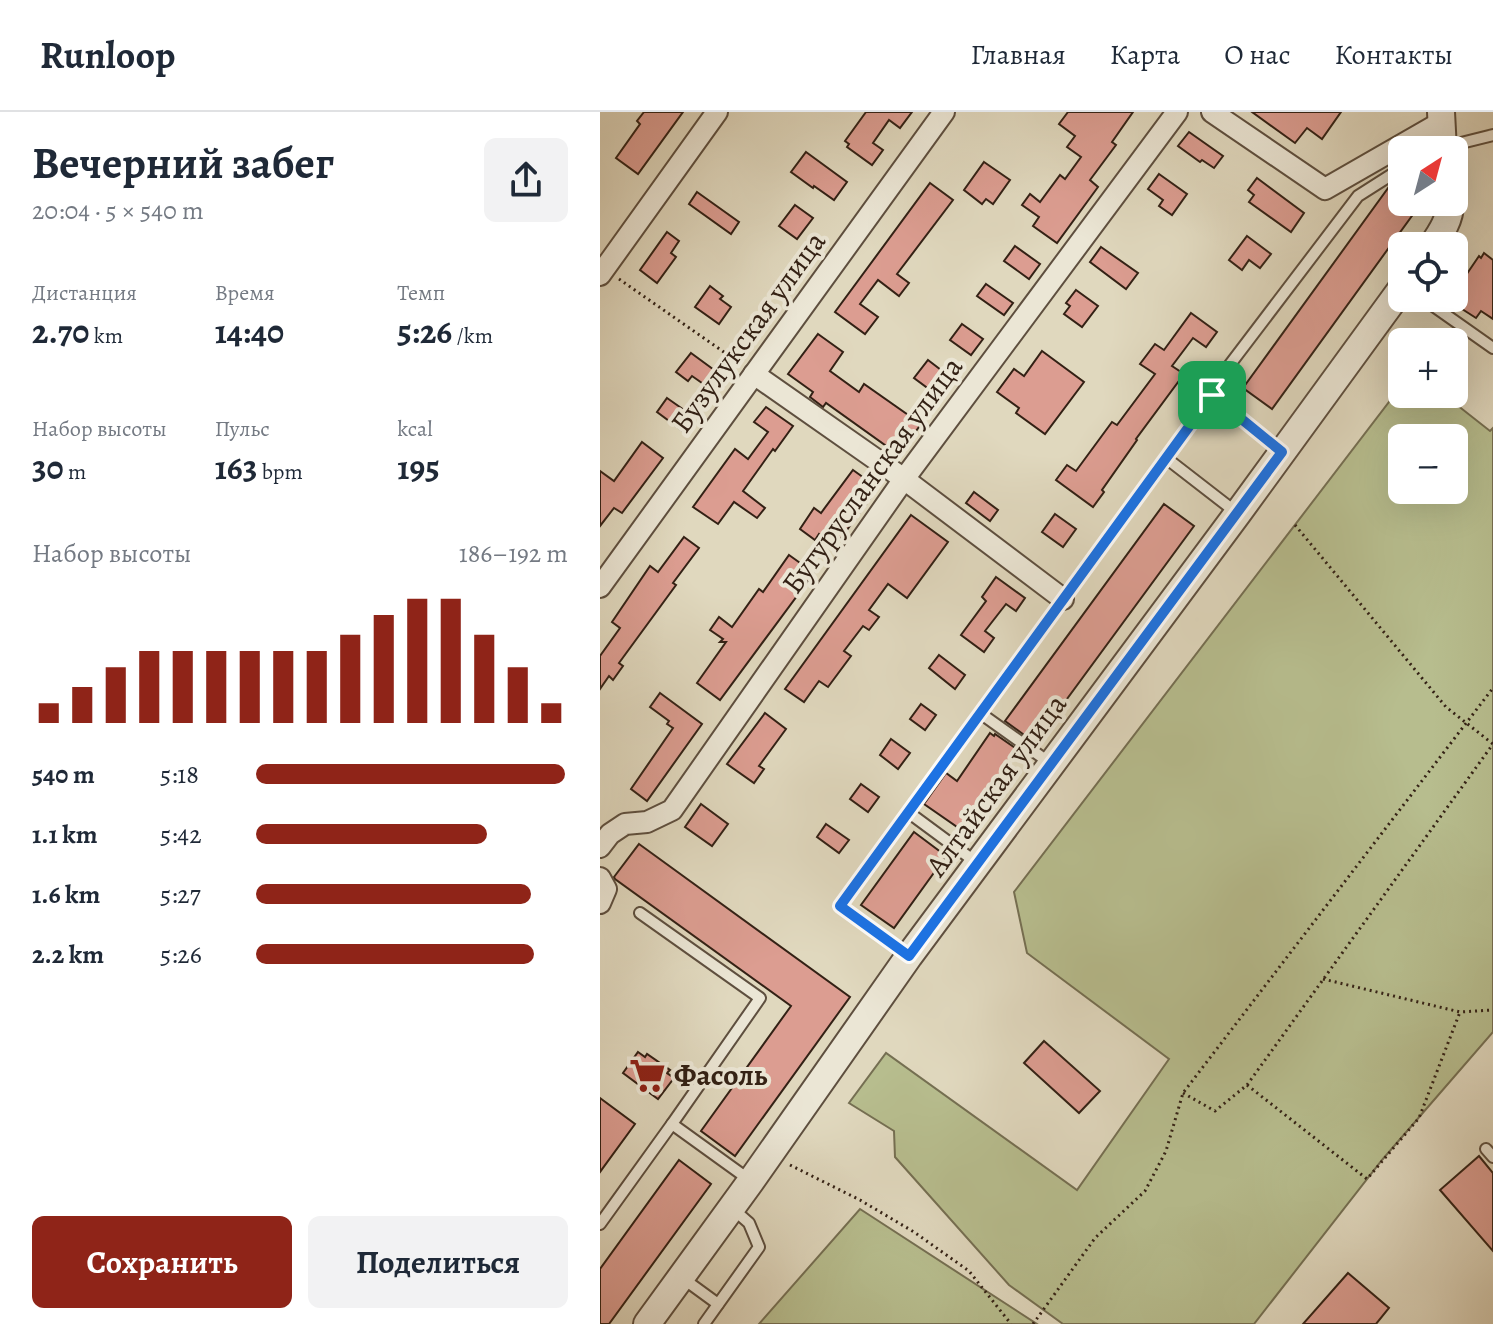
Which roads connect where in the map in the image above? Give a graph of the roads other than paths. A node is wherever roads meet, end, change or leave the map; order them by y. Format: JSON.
{"nodes":[{"id":1,"x":717,"y":112,"type":"edge"},
{"id":2,"x":944,"y":112,"type":"edge"},
{"id":3,"x":1177,"y":112,"type":"edge"},
{"id":4,"x":1212,"y":112,"type":"edge"},
{"id":5,"x":1493,"y":135,"type":"edge"},
{"id":6,"x":1440,"y":136,"type":"edge"},
{"id":7,"x":1388,"y":160,"type":"edge"},
{"id":8,"x":1388,"y":177,"type":"edge"},
{"id":9,"x":602,"y":272,"type":"edge"},
{"id":10,"x":1388,"y":307,"type":"edge"},
{"id":11,"x":1442,"y":312,"type":"edge"},
{"id":12,"x":1493,"y":348,"type":"edge"},
{"id":13,"x":754,"y":374,"type":"junction"},
{"id":14,"x":1212,"y":395,"type":"junction"},
{"id":15,"x":1282,"y":452,"type":"junction"},
{"id":16,"x":1166,"y":458,"type":"junction"},
{"id":17,"x":904,"y":479,"type":"junction"},
{"id":18,"x":1238,"y":513,"type":"junction"},
{"id":19,"x":600,"y":587,"type":"edge"},
{"id":20,"x":1063,"y":599,"type":"junction"},
{"id":21,"x":980,"y":713,"type":"junction"},
{"id":22,"x":1051,"y":764,"type":"junction"},
{"id":23,"x":908,"y":812,"type":"junction"},
{"id":24,"x":600,"y":847,"type":"edge"},
{"id":25,"x":978,"y":863,"type":"junction"},
{"id":26,"x":600,"y":878,"type":"edge"},
{"id":27,"x":600,"y":903,"type":"edge"},
{"id":28,"x":640,"y":913,"type":"dead end"},
{"id":29,"x":909,"y":956,"type":"junction"},
{"id":30,"x":672,"y":1124,"type":"junction"},
{"id":31,"x":751,"y":1181,"type":"junction"},
{"id":32,"x":731,"y":1207,"type":"junction"},
{"id":33,"x":600,"y":1224,"type":"edge"},
{"id":34,"x":681,"y":1277,"type":"junction"},
{"id":35,"x":718,"y":1304,"type":"junction"},
{"id":36,"x":647,"y":1324,"type":"edge"},
{"id":37,"x":704,"y":1324,"type":"edge"}],
"edges":[{"from":1,"to":9,"type":"street"},
{"from":2,"to":13,"type":"street","name":"Бузулукская улица"},
{"from":3,"to":17,"type":"street","name":"Бугурусланская улица"},
{"from":4,"to":7,"type":"street"},
{"from":5,"to":6,"type":"lane"},
{"from":8,"to":14,"type":"lane"},
{"from":10,"to":15,"type":"street","name":"Алтайская улица"},
{"from":11,"to":12,"type":"lane"},
{"from":13,"to":17,"type":"street"},
{"from":13,"to":19,"type":"street","name":"Бузулукская улица"},
{"from":14,"to":15,"type":"lane"},
{"from":14,"to":16,"type":"lane"},
{"from":15,"to":18,"type":"street","name":"Алтайская улица"},
{"from":16,"to":18,"type":"lane"},
{"from":16,"to":20,"type":"lane"},
{"from":17,"to":20,"type":"street"},
{"from":17,"to":24,"type":"street","name":"Бугурусланская улица"},
{"from":18,"to":22,"type":"street","name":"Алтайская улица"},
{"from":20,"to":21,"type":"lane"},
{"from":21,"to":22,"type":"lane"},
{"from":21,"to":23,"type":"lane"},
{"from":22,"to":25,"type":"street","name":"Алтайская улица"},
{"from":23,"to":25,"type":"lane"},
{"from":23,"to":29,"type":"lane"},
{"from":25,"to":29,"type":"street","name":"Алтайская улица"},
{"from":26,"to":27,"type":"street"},
{"from":28,"to":30,"type":"lane"},
{"from":29,"to":31,"type":"street","name":"Алтайская улица"},
{"from":30,"to":31,"type":"lane"},
{"from":30,"to":33,"type":"lane"},
{"from":31,"to":32,"type":"street","name":"Алтайская улица"},
{"from":32,"to":34,"type":"street","name":"Алтайская улица"},
{"from":32,"to":35,"type":"lane"},
{"from":34,"to":35,"type":"lane"},
{"from":34,"to":36,"type":"street","name":"Алтайская улица"},
{"from":35,"to":37,"type":"lane"}]}
